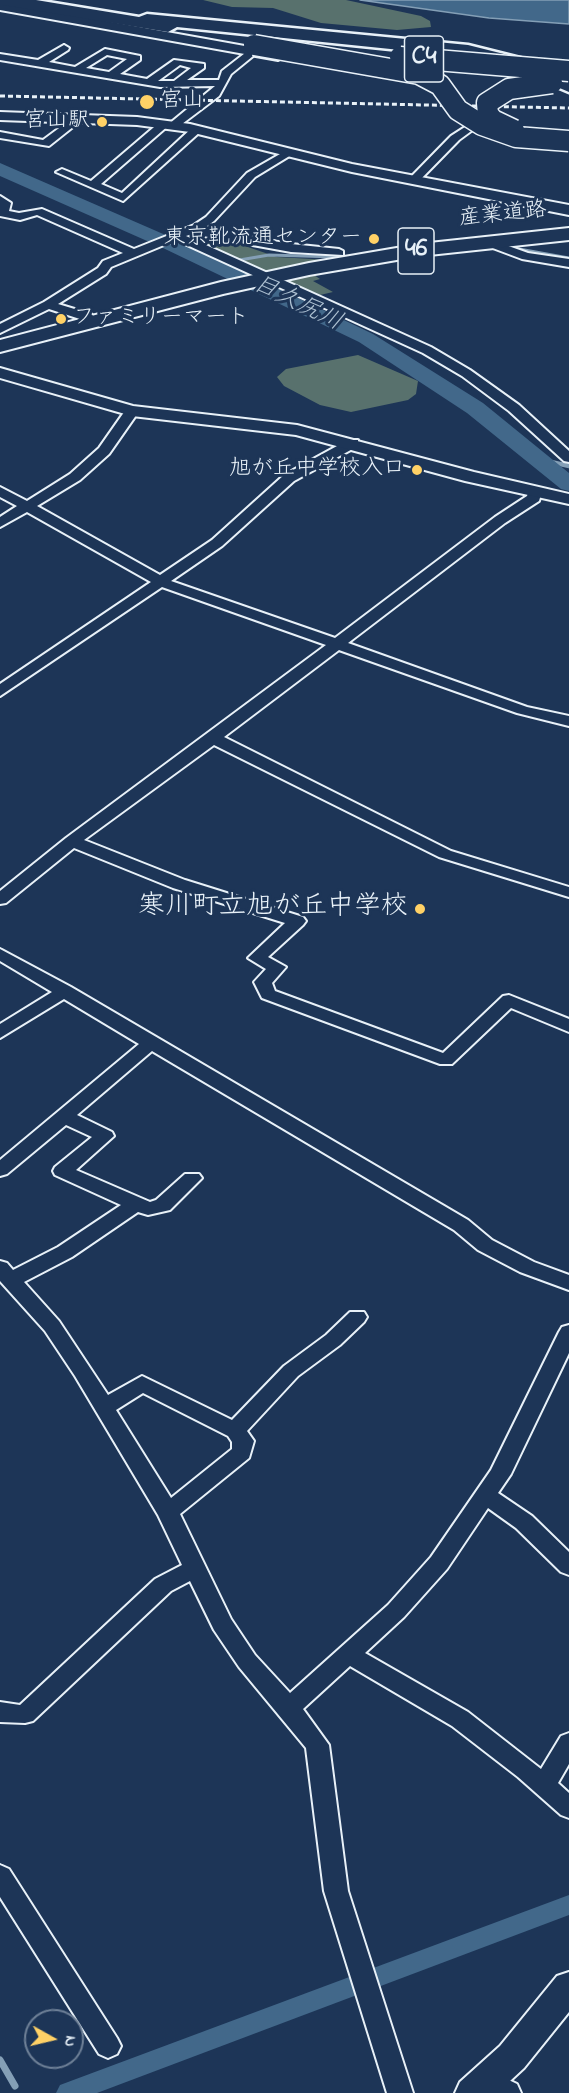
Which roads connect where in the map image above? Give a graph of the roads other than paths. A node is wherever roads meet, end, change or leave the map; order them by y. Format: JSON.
{"nodes":[{"id":1,"x":3,"y":0,"type":"edge"},
{"id":2,"x":27,"y":0,"type":"edge"},
{"id":3,"x":0,"y":6,"type":"edge"},
{"id":4,"x":57,"y":9,"type":"junction"},
{"id":5,"x":147,"y":19,"type":"junction"},
{"id":6,"x":64,"y":48,"type":"dead end"},
{"id":7,"x":253,"y":52,"type":"junction"},
{"id":8,"x":0,"y":57,"type":"edge"},
{"id":9,"x":569,"y":60,"type":"edge"},
{"id":10,"x":39,"y":63,"type":"junction"},
{"id":11,"x":569,"y":66,"type":"edge"},
{"id":12,"x":77,"y":70,"type":"junction"},
{"id":13,"x":569,"y":71,"type":"edge"},
{"id":14,"x":110,"y":76,"type":"junction"},
{"id":15,"x":148,"y":82,"type":"junction"},
{"id":16,"x":223,"y":83,"type":"junction"},
{"id":17,"x":176,"y":84,"type":"junction"},
{"id":18,"x":569,"y":85,"type":"edge"},
{"id":19,"x":444,"y":106,"type":"joint"},
{"id":20,"x":0,"y":116,"type":"edge"},
{"id":21,"x":24,"y":117,"type":"junction"},
{"id":22,"x":78,"y":119,"type":"junction"},
{"id":23,"x":169,"y":125,"type":"junction"},
{"id":24,"x":197,"y":129,"type":"junction"},
{"id":25,"x":469,"y":129,"type":"junction"},
{"id":26,"x":502,"y":133,"type":"junction"},
{"id":27,"x":2,"y":135,"type":"edge"},
{"id":28,"x":569,"y":136,"type":"edge"},
{"id":29,"x":569,"y":141,"type":"edge"},
{"id":30,"x":569,"y":148,"type":"edge"},
{"id":31,"x":291,"y":152,"type":"junction"},
{"id":32,"x":62,"y":172,"type":"dead end"},
{"id":33,"x":413,"y":181,"type":"junction"},
{"id":34,"x":93,"y":186,"type":"junction"},
{"id":35,"x":0,"y":200,"type":"edge"},
{"id":36,"x":569,"y":210,"type":"edge"},
{"id":37,"x":191,"y":230,"type":"junction"},
{"id":38,"x":569,"y":234,"type":"edge"},
{"id":39,"x":175,"y":237,"type":"junction"},
{"id":40,"x":486,"y":242,"type":"junction"},
{"id":41,"x":134,"y":253,"type":"junction"},
{"id":42,"x":339,"y":253,"type":"dead end"},
{"id":43,"x":569,"y":262,"type":"edge"},
{"id":44,"x":268,"y":277,"type":"junction"},
{"id":45,"x":48,"y":305,"type":"junction"},
{"id":46,"x":94,"y":322,"type":"junction"},
{"id":47,"x":0,"y":329,"type":"edge"},
{"id":48,"x":0,"y":346,"type":"edge"},
{"id":49,"x":0,"y":373,"type":"edge"},
{"id":50,"x":132,"y":411,"type":"junction"},
{"id":51,"x":353,"y":444,"type":"junction"},
{"id":52,"x":569,"y":458,"type":"edge"},
{"id":53,"x":0,"y":490,"type":"edge"},
{"id":54,"x":541,"y":493,"type":"junction"},
{"id":55,"x":569,"y":498,"type":"edge"},
{"id":56,"x":27,"y":506,"type":"junction"},
{"id":57,"x":0,"y":523,"type":"edge"},
{"id":58,"x":162,"y":582,"type":"junction"},
{"id":59,"x":339,"y":643,"type":"junction"},
{"id":60,"x":0,"y":692,"type":"edge"},
{"id":61,"x":569,"y":721,"type":"edge"},
{"id":62,"x":213,"y":738,"type":"junction"},
{"id":63,"x":72,"y":841,"type":"junction"},
{"id":64,"x":569,"y":892,"type":"edge"},
{"id":65,"x":0,"y":899,"type":"edge"},
{"id":66,"x":4,"y":961,"type":"edge"},
{"id":67,"x":65,"y":991,"type":"junction"},
{"id":68,"x":569,"y":1026,"type":"edge"},
{"id":69,"x":0,"y":1032,"type":"edge"},
{"id":70,"x":150,"y":1044,"type":"junction"},
{"id":71,"x":63,"y":1116,"type":"junction"},
{"id":72,"x":0,"y":1170,"type":"edge"},
{"id":73,"x":192,"y":1178,"type":"dead end"},
{"id":74,"x":136,"y":1204,"type":"junction"},
{"id":75,"x":3,"y":1273,"type":"edge"},
{"id":76,"x":569,"y":1283,"type":"edge"},
{"id":77,"x":357,"y":1317,"type":"dead end"},
{"id":78,"x":569,"y":1332,"type":"edge"},
{"id":79,"x":104,"y":1408,"type":"junction"},
{"id":80,"x":235,"y":1431,"type":"junction"},
{"id":81,"x":486,"y":1495,"type":"junction"},
{"id":82,"x":168,"y":1512,"type":"junction"},
{"id":83,"x":569,"y":1566,"type":"edge"},
{"id":84,"x":195,"y":1568,"type":"junction"},
{"id":85,"x":348,"y":1654,"type":"junction"},
{"id":86,"x":289,"y":1708,"type":"junction"},
{"id":87,"x":0,"y":1711,"type":"edge"},
{"id":88,"x":569,"y":1743,"type":"edge"},
{"id":89,"x":544,"y":1785,"type":"junction"},
{"id":90,"x":569,"y":1808,"type":"edge"},
{"id":91,"x":0,"y":1876,"type":"edge"},
{"id":92,"x":569,"y":1987,"type":"edge"},
{"id":93,"x":108,"y":2046,"type":"dead end"},
{"id":94,"x":488,"y":2089,"type":"edge"},
{"id":95,"x":400,"y":2093,"type":"edge"}],
"edges":[{"from":1,"to":4,"type":"highway","number":"C4"},
{"from":2,"to":5,"type":"highway","number":"C4"},
{"from":3,"to":7,"type":"street"},
{"from":4,"to":13,"type":"highway","number":"C4","bridge":true},
{"from":4,"to":26,"type":"highway","bridge":true},
{"from":5,"to":11,"type":"highway","number":"C4"},
{"from":5,"to":18,"type":"highway","bridge":true},
{"from":6,"to":10,"type":"street"},
{"from":7,"to":16,"type":"street"},
{"from":7,"to":19,"type":"street"},
{"from":8,"to":10,"type":"street"},
{"from":9,"to":26,"type":"highway","bridge":true},
{"from":10,"to":12,"type":"street"},
{"from":12,"to":14,"type":"street"},
{"from":12,"to":14,"type":"street"},
{"from":14,"to":15,"type":"street"},
{"from":15,"to":17,"type":"street"},
{"from":15,"to":17,"type":"street"},
{"from":16,"to":17,"type":"street"},
{"from":16,"to":23,"type":"street"},
{"from":18,"to":28,"type":"highway","bridge":true},
{"from":19,"to":25,"type":"street"},
{"from":20,"to":21,"type":"street"},
{"from":21,"to":22,"type":"street"},
{"from":21,"to":27,"type":"street"},
{"from":22,"to":23,"type":"street"},
{"from":22,"to":27,"type":"street"},
{"from":23,"to":24,"type":"street"},
{"from":23,"to":34,"type":"street"},
{"from":24,"to":31,"type":"street"},
{"from":24,"to":34,"type":"street"},
{"from":25,"to":30,"type":"street"},
{"from":25,"to":33,"type":"street"},
{"from":26,"to":29,"type":"highway","bridge":true},
{"from":31,"to":33,"type":"street"},
{"from":31,"to":37,"type":"street"},
{"from":32,"to":34,"type":"street"},
{"from":33,"to":36,"type":"street"},
{"from":35,"to":41,"type":"street"},
{"from":37,"to":39,"type":"street"},
{"from":37,"to":42,"type":"street"},
{"from":38,"to":40,"type":"main road","name":"産業道路","number":"46"},
{"from":39,"to":41,"type":"street"},
{"from":39,"to":44,"type":"street"},
{"from":40,"to":43,"type":"street"},
{"from":40,"to":44,"type":"main road","name":"産業道路","number":"46"},
{"from":41,"to":45,"type":"street"},
{"from":44,"to":46,"type":"main road","number":"46"},
{"from":44,"to":52,"type":"street"},
{"from":45,"to":46,"type":"street"},
{"from":45,"to":47,"type":"street"},
{"from":46,"to":48,"type":"main road","number":"46"},
{"from":49,"to":50,"type":"street"},
{"from":50,"to":51,"type":"street"},
{"from":50,"to":56,"type":"street"},
{"from":51,"to":54,"type":"street"},
{"from":51,"to":58,"type":"street"},
{"from":53,"to":56,"type":"street"},
{"from":54,"to":55,"type":"street"},
{"from":54,"to":59,"type":"street"},
{"from":56,"to":57,"type":"street"},
{"from":56,"to":58,"type":"street"},
{"from":58,"to":59,"type":"street"},
{"from":58,"to":60,"type":"street"},
{"from":59,"to":61,"type":"street"},
{"from":59,"to":62,"type":"street"},
{"from":62,"to":63,"type":"street"},
{"from":62,"to":64,"type":"street"},
{"from":63,"to":65,"type":"street"},
{"from":63,"to":68,"type":"street"},
{"from":66,"to":67,"type":"street"},
{"from":67,"to":69,"type":"street"},
{"from":67,"to":70,"type":"street"},
{"from":70,"to":71,"type":"street"},
{"from":70,"to":76,"type":"street"},
{"from":71,"to":72,"type":"street"},
{"from":71,"to":74,"type":"street"},
{"from":73,"to":74,"type":"street"},
{"from":74,"to":75,"type":"street"},
{"from":75,"to":79,"type":"street"},
{"from":77,"to":80,"type":"street"},
{"from":78,"to":81,"type":"street"},
{"from":79,"to":80,"type":"street"},
{"from":79,"to":82,"type":"street"},
{"from":80,"to":82,"type":"street"},
{"from":81,"to":83,"type":"street"},
{"from":81,"to":85,"type":"street"},
{"from":82,"to":84,"type":"street"},
{"from":84,"to":86,"type":"street"},
{"from":84,"to":87,"type":"street"},
{"from":85,"to":86,"type":"street"},
{"from":85,"to":89,"type":"street"},
{"from":86,"to":95,"type":"street"},
{"from":88,"to":89,"type":"street"},
{"from":89,"to":90,"type":"street"},
{"from":91,"to":93,"type":"street"},
{"from":92,"to":94,"type":"street"}]}
